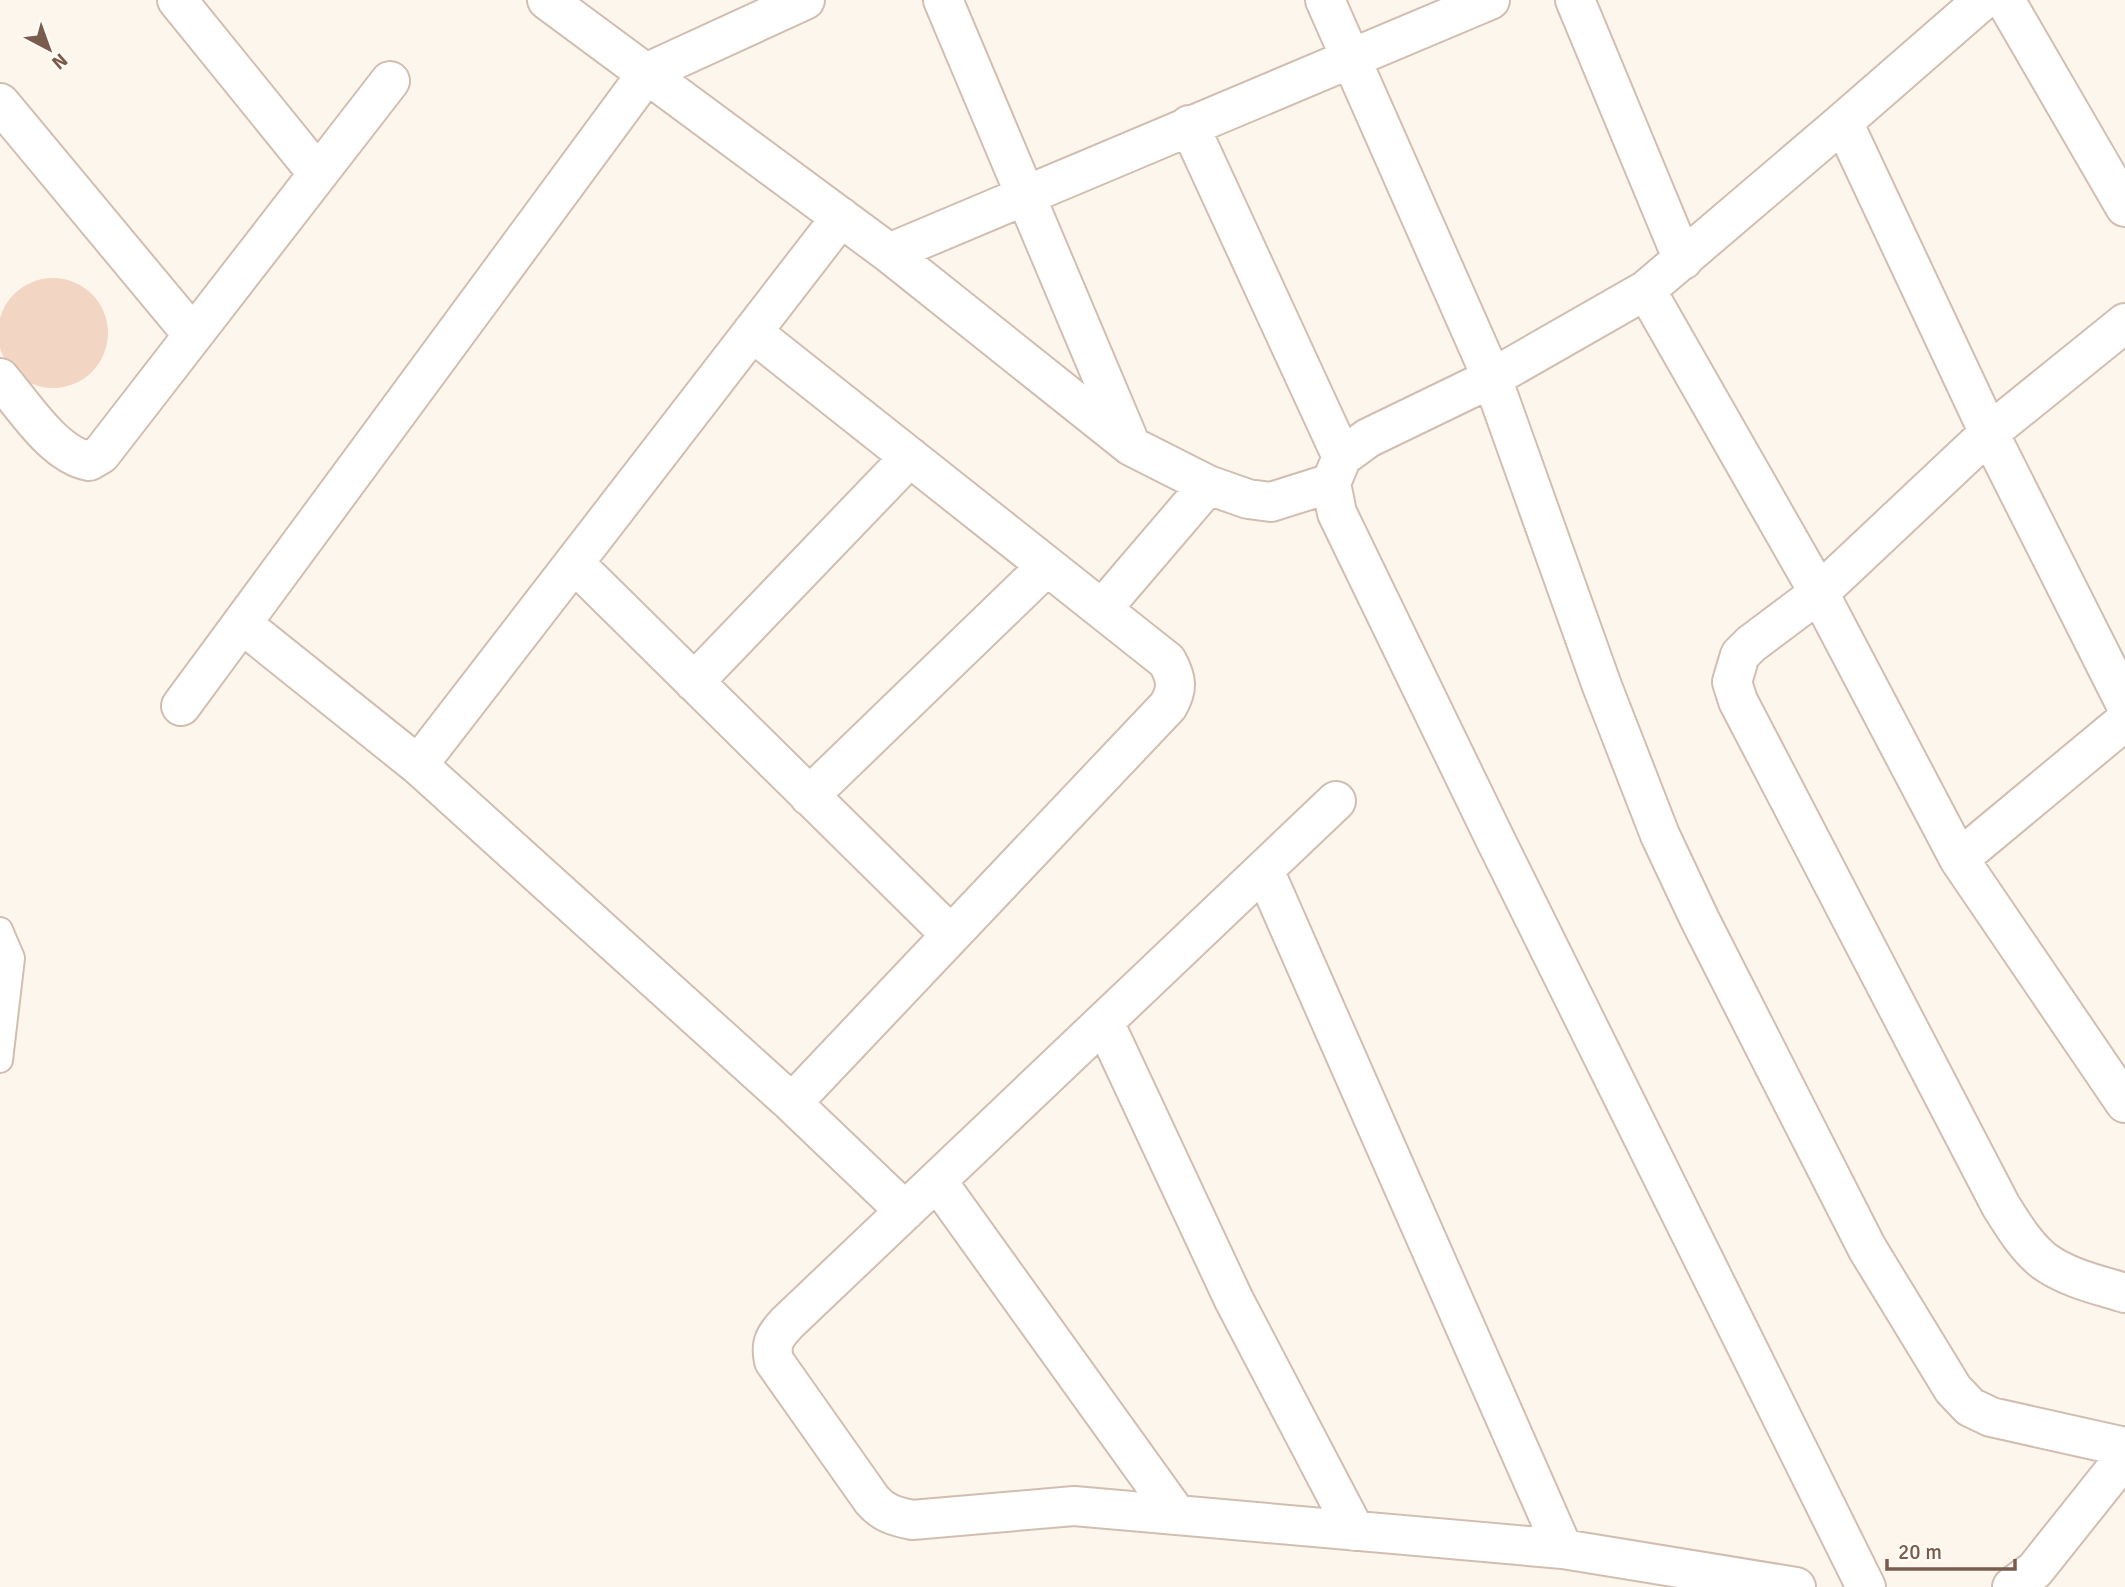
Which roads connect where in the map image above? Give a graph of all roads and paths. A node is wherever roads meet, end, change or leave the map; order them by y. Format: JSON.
{"nodes":[{"id":1,"x":177,"y":0,"type":"edge"},
{"id":2,"x":547,"y":0,"type":"edge"},
{"id":3,"x":805,"y":0,"type":"edge"},
{"id":4,"x":943,"y":0,"type":"edge"},
{"id":5,"x":1325,"y":0,"type":"edge"},
{"id":6,"x":1490,"y":0,"type":"edge"},
{"id":7,"x":1575,"y":0,"type":"edge"},
{"id":8,"x":1983,"y":0,"type":"edge"},
{"id":9,"x":2005,"y":0,"type":"edge"},
{"id":10,"x":1350,"y":59,"type":"junction"},
{"id":11,"x":648,"y":72,"type":"junction"},
{"id":12,"x":390,"y":81,"type":"dead end"},
{"id":13,"x":1843,"y":122,"type":"junction"},
{"id":14,"x":1189,"y":125,"type":"junction"},
{"id":15,"x":7,"y":126,"type":"edge"},
{"id":16,"x":318,"y":174,"type":"junction"},
{"id":17,"x":1026,"y":196,"type":"junction"},
{"id":18,"x":2125,"y":207,"type":"edge"},
{"id":19,"x":841,"y":217,"type":"junction"},
{"id":20,"x":889,"y":253,"type":"junction"},
{"id":21,"x":1683,"y":260,"type":"junction"},
{"id":22,"x":1646,"y":289,"type":"junction"},
{"id":23,"x":2125,"y":323,"type":"edge"},
{"id":24,"x":752,"y":332,"type":"junction"},
{"id":25,"x":193,"y":335,"type":"junction"},
{"id":26,"x":0,"y":378,"type":"edge"},
{"id":27,"x":1492,"y":378,"type":"junction"},
{"id":28,"x":1989,"y":433,"type":"junction"},
{"id":29,"x":1131,"y":446,"type":"junction"},
{"id":30,"x":910,"y":457,"type":"junction"},
{"id":31,"x":1337,"y":470,"type":"junction"},
{"id":32,"x":1209,"y":485,"type":"junction"},
{"id":33,"x":574,"y":563,"type":"junction"},
{"id":34,"x":1047,"y":566,"type":"junction"},
{"id":35,"x":1819,"y":593,"type":"junction"},
{"id":36,"x":1102,"y":609,"type":"junction"},
{"id":37,"x":242,"y":624,"type":"junction"},
{"id":38,"x":694,"y":682,"type":"junction"},
{"id":39,"x":2125,"y":704,"type":"edge"},
{"id":40,"x":181,"y":706,"type":"dead end"},
{"id":41,"x":2125,"y":721,"type":"edge"},
{"id":42,"x":418,"y":765,"type":"junction"},
{"id":43,"x":809,"y":796,"type":"junction"},
{"id":44,"x":1336,"y":801,"type":"dead end"},
{"id":45,"x":1959,"y":859,"type":"junction"},
{"id":46,"x":1264,"y":870,"type":"junction"},
{"id":47,"x":0,"y":930,"type":"edge"},
{"id":48,"x":951,"y":935,"type":"junction"},
{"id":49,"x":1104,"y":1022,"type":"junction"},
{"id":50,"x":0,"y":1060,"type":"edge"},
{"id":51,"x":792,"y":1103,"type":"junction"},
{"id":52,"x":2125,"y":1104,"type":"edge"},
{"id":53,"x":937,"y":1181,"type":"junction"},
{"id":54,"x":905,"y":1211,"type":"junction"},
{"id":55,"x":2125,"y":1293,"type":"edge"},
{"id":56,"x":2125,"y":1447,"type":"edge"},
{"id":57,"x":2125,"y":1457,"type":"edge"},
{"id":58,"x":1177,"y":1515,"type":"junction"},
{"id":59,"x":1355,"y":1531,"type":"junction"},
{"id":60,"x":1563,"y":1549,"type":"junction"},
{"id":61,"x":1796,"y":1587,"type":"edge"},
{"id":62,"x":1866,"y":1587,"type":"edge"},
{"id":63,"x":2012,"y":1587,"type":"edge"}],
"edges":[{"from":1,"to":16,"type":"street"},
{"from":2,"to":11,"type":"street"},
{"from":3,"to":11,"type":"street"},
{"from":4,"to":17,"type":"street"},
{"from":5,"to":10,"type":"street"},
{"from":6,"to":10,"type":"street"},
{"from":7,"to":21,"type":"street"},
{"from":8,"to":13,"type":"street"},
{"from":9,"to":18,"type":"street"},
{"from":10,"to":14,"type":"street"},
{"from":10,"to":27,"type":"street"},
{"from":11,"to":19,"type":"street"},
{"from":11,"to":37,"type":"street"},
{"from":12,"to":16,"type":"street"},
{"from":13,"to":21,"type":"street"},
{"from":13,"to":28,"type":"street"},
{"from":14,"to":17,"type":"street"},
{"from":14,"to":31,"type":"street"},
{"from":15,"to":25,"type":"street"},
{"from":16,"to":25,"type":"street"},
{"from":17,"to":20,"type":"street"},
{"from":17,"to":29,"type":"street"},
{"from":19,"to":20,"type":"street"},
{"from":19,"to":24,"type":"street"},
{"from":20,"to":29,"type":"street"},
{"from":21,"to":22,"type":"street"},
{"from":22,"to":27,"type":"street"},
{"from":22,"to":35,"type":"street"},
{"from":23,"to":28,"type":"street"},
{"from":24,"to":30,"type":"street"},
{"from":24,"to":33,"type":"street"},
{"from":25,"to":26,"type":"street"},
{"from":27,"to":31,"type":"street"},
{"from":27,"to":56,"type":"street"},
{"from":28,"to":35,"type":"street"},
{"from":28,"to":39,"type":"street"},
{"from":29,"to":32,"type":"street"},
{"from":30,"to":34,"type":"street"},
{"from":30,"to":38,"type":"street"},
{"from":31,"to":32,"type":"street"},
{"from":31,"to":62,"type":"street"},
{"from":32,"to":36,"type":"street"},
{"from":33,"to":38,"type":"street"},
{"from":33,"to":42,"type":"street"},
{"from":34,"to":36,"type":"street"},
{"from":34,"to":43,"type":"street"},
{"from":35,"to":45,"type":"street"},
{"from":35,"to":55,"type":"street"},
{"from":36,"to":48,"type":"street"},
{"from":37,"to":40,"type":"street"},
{"from":37,"to":42,"type":"street"},
{"from":38,"to":43,"type":"street"},
{"from":41,"to":45,"type":"street"},
{"from":42,"to":51,"type":"street"},
{"from":43,"to":48,"type":"street"},
{"from":44,"to":46,"type":"street"},
{"from":45,"to":52,"type":"street"},
{"from":46,"to":49,"type":"street"},
{"from":46,"to":60,"type":"street"},
{"from":47,"to":50,"type":"lane"},
{"from":48,"to":51,"type":"street"},
{"from":49,"to":53,"type":"street"},
{"from":49,"to":59,"type":"street"},
{"from":51,"to":54,"type":"street"},
{"from":53,"to":54,"type":"street"},
{"from":53,"to":58,"type":"street"},
{"from":54,"to":58,"type":"street"},
{"from":57,"to":63,"type":"street"},
{"from":58,"to":59,"type":"street"},
{"from":59,"to":60,"type":"street"},
{"from":60,"to":61,"type":"street"}]}
